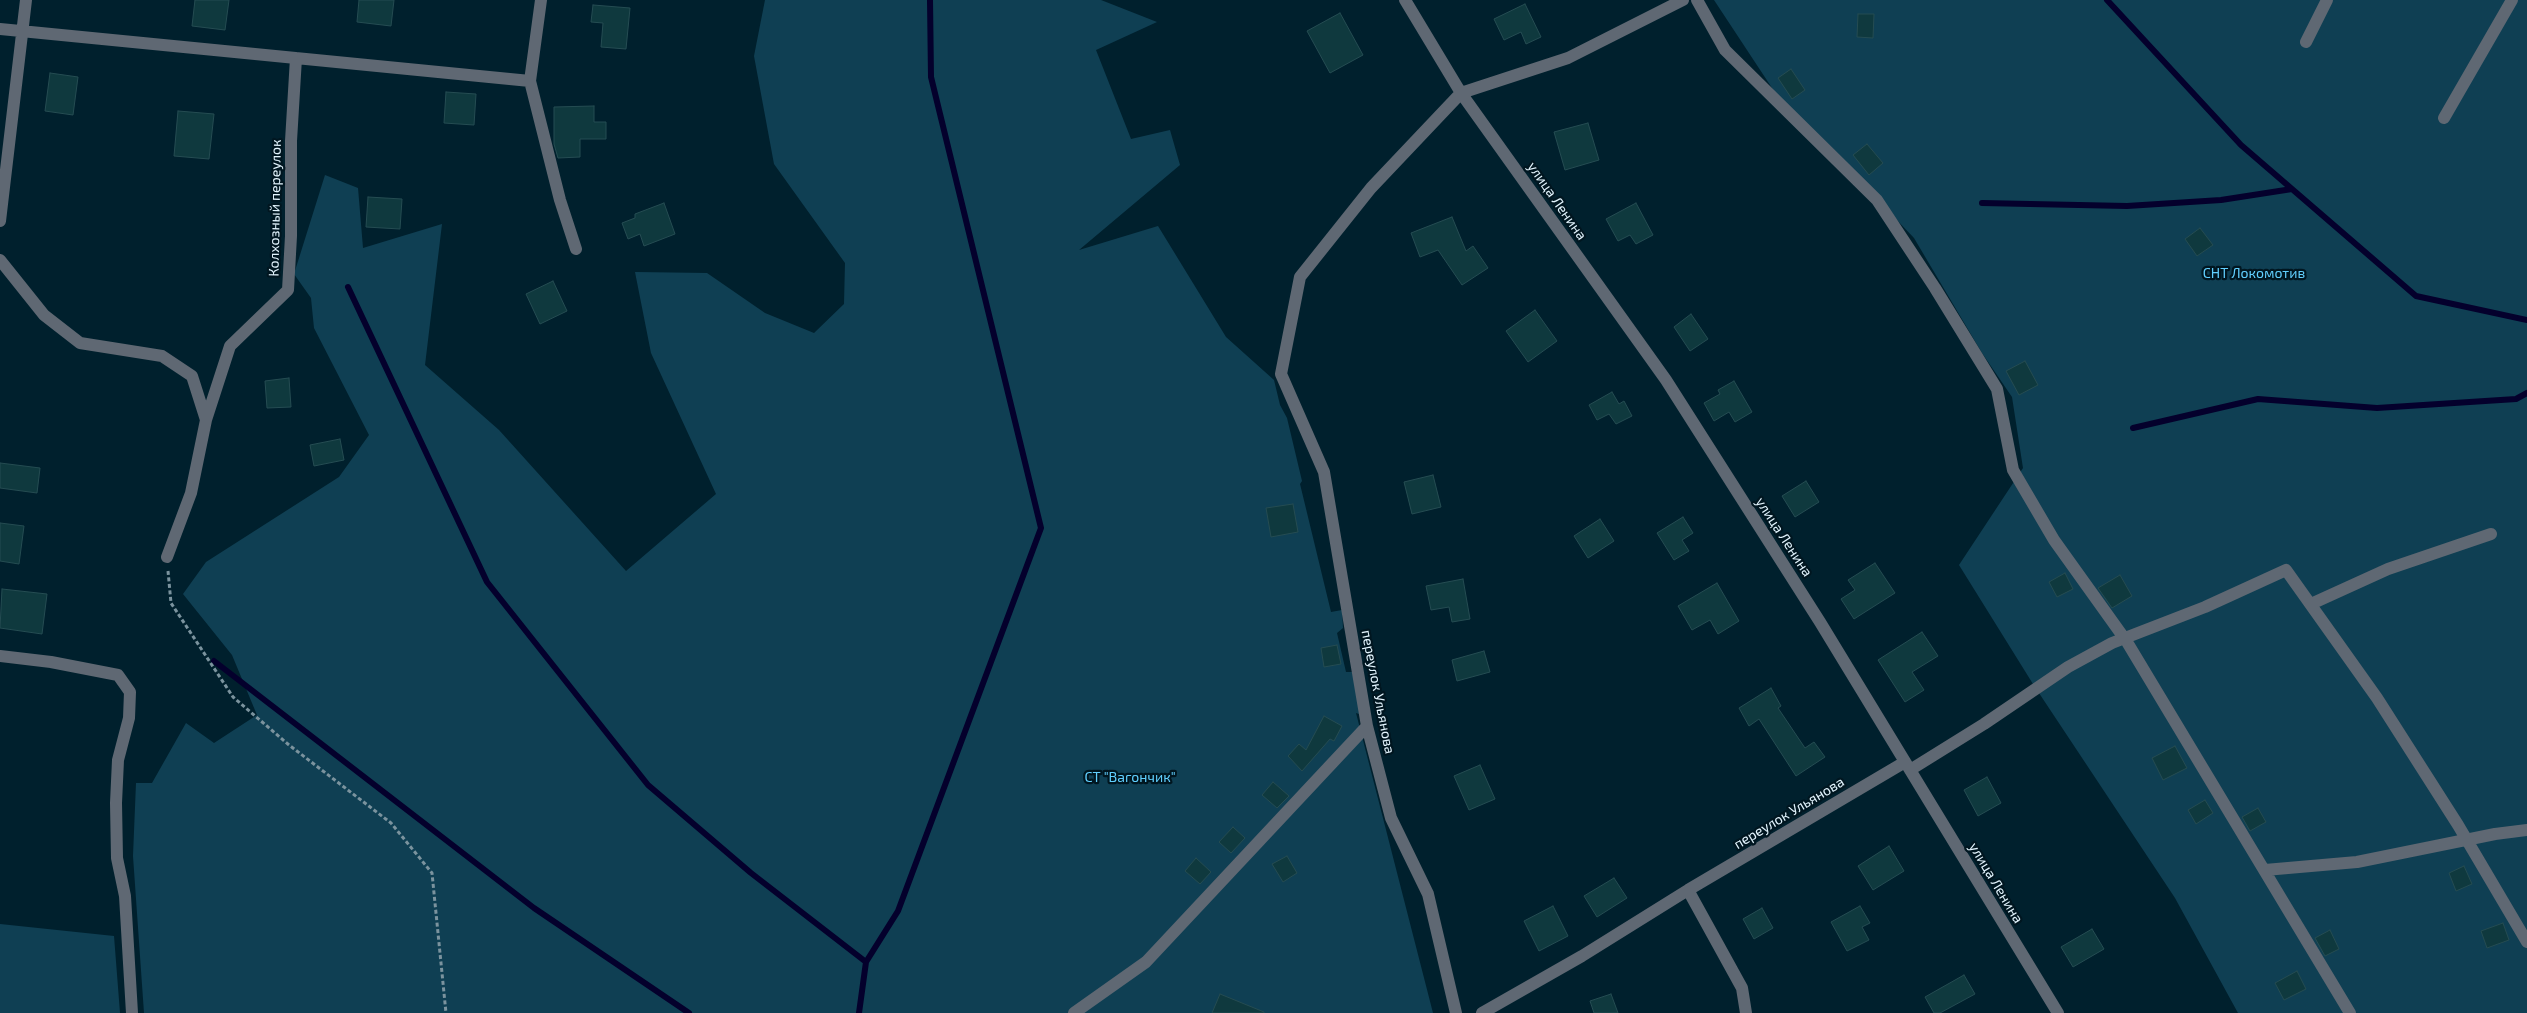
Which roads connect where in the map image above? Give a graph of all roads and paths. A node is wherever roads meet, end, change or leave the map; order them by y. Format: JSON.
{"nodes":[{"id":1,"x":26,"y":0,"type":"edge"},
{"id":2,"x":541,"y":0,"type":"edge"},
{"id":3,"x":1405,"y":0,"type":"edge"},
{"id":4,"x":1684,"y":0,"type":"edge"},
{"id":5,"x":1697,"y":0,"type":"edge"},
{"id":6,"x":2327,"y":0,"type":"edge"},
{"id":7,"x":2512,"y":0,"type":"edge"},
{"id":8,"x":0,"y":29,"type":"edge"},
{"id":9,"x":23,"y":31,"type":"junction"},
{"id":10,"x":2306,"y":42,"type":"dead end"},
{"id":11,"x":296,"y":58,"type":"junction"},
{"id":12,"x":530,"y":81,"type":"junction"},
{"id":13,"x":1461,"y":93,"type":"junction"},
{"id":14,"x":2444,"y":118,"type":"dead end"},
{"id":15,"x":0,"y":221,"type":"edge"},
{"id":16,"x":576,"y":249,"type":"dead end"},
{"id":17,"x":0,"y":260,"type":"edge"},
{"id":18,"x":206,"y":420,"type":"junction"},
{"id":19,"x":2491,"y":534,"type":"dead end"},
{"id":20,"x":167,"y":557,"type":"joint"},
{"id":21,"x":2311,"y":604,"type":"junction"},
{"id":22,"x":2124,"y":638,"type":"junction"},
{"id":23,"x":0,"y":656,"type":"edge"},
{"id":24,"x":1367,"y":726,"type":"junction"},
{"id":25,"x":1908,"y":766,"type":"junction"},
{"id":26,"x":2527,"y":830,"type":"edge"},
{"id":27,"x":2466,"y":840,"type":"junction"},
{"id":28,"x":2265,"y":870,"type":"junction"},
{"id":29,"x":1688,"y":890,"type":"junction"},
{"id":30,"x":2527,"y":942,"type":"edge"},
{"id":31,"x":132,"y":1013,"type":"edge"},
{"id":32,"x":446,"y":1013,"type":"edge"},
{"id":33,"x":1074,"y":1013,"type":"edge"},
{"id":34,"x":1456,"y":1013,"type":"edge"},
{"id":35,"x":1482,"y":1013,"type":"edge"},
{"id":36,"x":1746,"y":1013,"type":"edge"},
{"id":37,"x":2058,"y":1013,"type":"edge"},
{"id":38,"x":2350,"y":1013,"type":"edge"}],
"edges":[{"from":1,"to":9,"type":"street"},
{"from":2,"to":12,"type":"street"},
{"from":3,"to":13,"type":"street","name":"улица Ленина"},
{"from":4,"to":13,"type":"street"},
{"from":5,"to":22,"type":"street"},
{"from":6,"to":10,"type":"street"},
{"from":7,"to":14,"type":"street"},
{"from":8,"to":9,"type":"street"},
{"from":9,"to":11,"type":"street"},
{"from":9,"to":15,"type":"street"},
{"from":11,"to":12,"type":"street"},
{"from":11,"to":18,"type":"street","name":"Колхозный переулок"},
{"from":12,"to":16,"type":"street"},
{"from":13,"to":24,"type":"street","name":"переулок Ульянова"},
{"from":13,"to":25,"type":"street","name":"улица Ленина"},
{"from":17,"to":18,"type":"street"},
{"from":18,"to":20,"type":"street","name":"Колхозный переулок"},
{"from":19,"to":21,"type":"street"},
{"from":20,"to":32,"type":"path"},
{"from":21,"to":22,"type":"street","name":"переулок Ульянова"},
{"from":21,"to":27,"type":"street"},
{"from":22,"to":25,"type":"street","name":"переулок Ульянова"},
{"from":22,"to":28,"type":"street"},
{"from":23,"to":31,"type":"street"},
{"from":24,"to":33,"type":"street"},
{"from":24,"to":34,"type":"street","name":"переулок Ульянова"},
{"from":25,"to":29,"type":"street","name":"переулок Ульянова"},
{"from":25,"to":37,"type":"street","name":"улица Ленина"},
{"from":26,"to":27,"type":"street"},
{"from":27,"to":28,"type":"street"},
{"from":27,"to":30,"type":"street"},
{"from":28,"to":38,"type":"street"},
{"from":29,"to":35,"type":"street","name":"переулок Ульянова"},
{"from":29,"to":36,"type":"street"}]}
